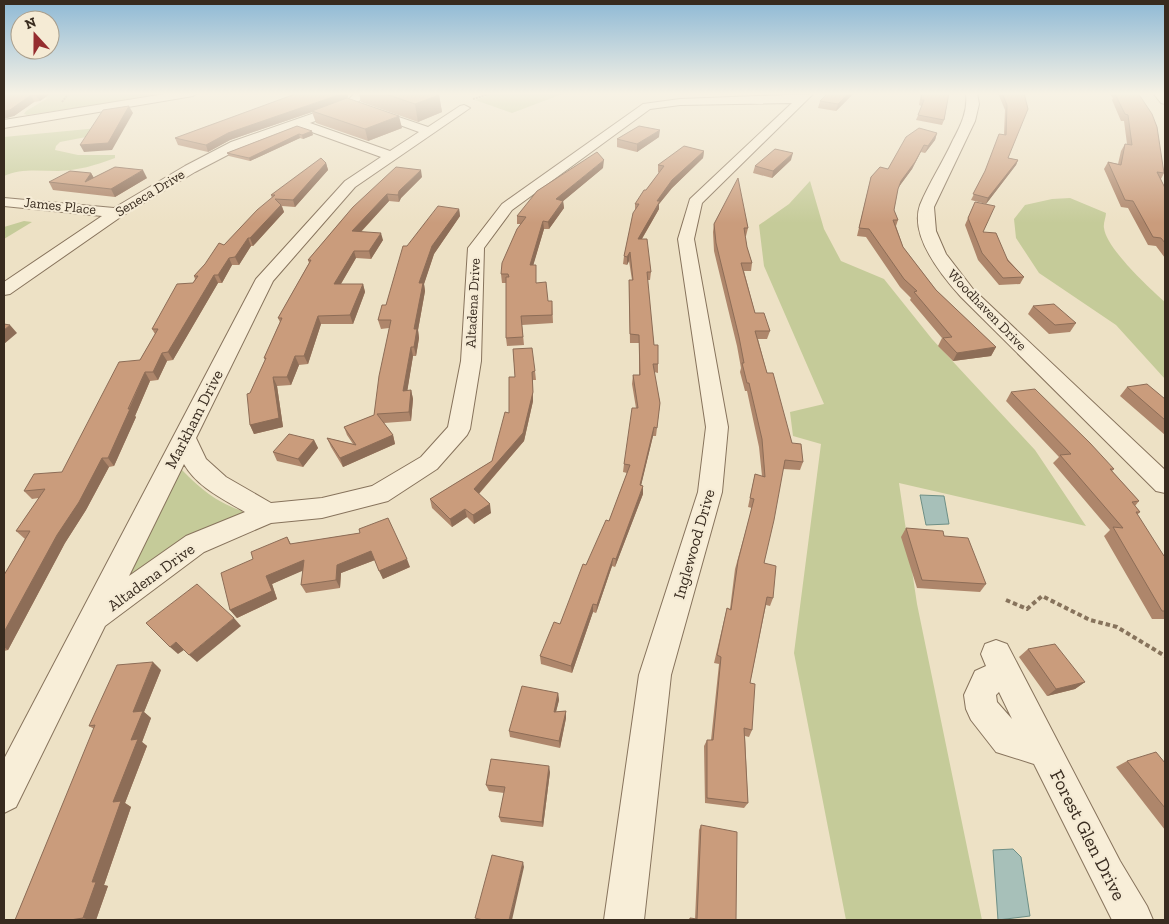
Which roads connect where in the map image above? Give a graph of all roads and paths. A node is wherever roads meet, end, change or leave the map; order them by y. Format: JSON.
{"nodes":[{"id":1,"x":260,"y":136,"type":"edge"},
{"id":2,"x":336,"y":136,"type":"edge"},
{"id":3,"x":420,"y":136,"type":"edge"},
{"id":4,"x":605,"y":136,"type":"edge"},
{"id":5,"x":763,"y":136,"type":"edge"},
{"id":6,"x":962,"y":136,"type":"edge"},
{"id":7,"x":390,"y":156,"type":"junction"},
{"id":8,"x":4,"y":202,"type":"edge"},
{"id":9,"x":117,"y":213,"type":"junction"},
{"id":10,"x":4,"y":290,"type":"edge"},
{"id":11,"x":184,"y":437,"type":"junction"},
{"id":12,"x":1165,"y":484,"type":"edge"},
{"id":13,"x":268,"y":513,"type":"junction"},
{"id":14,"x":1006,"y":600,"type":"dead end"},
{"id":15,"x":91,"y":620,"type":"junction"},
{"id":16,"x":1165,"y":656,"type":"edge"},
{"id":17,"x":1001,"y":663,"type":"dead end"},
{"id":18,"x":4,"y":795,"type":"edge"},
{"id":19,"x":624,"y":920,"type":"edge"},
{"id":20,"x":1133,"y":920,"type":"edge"}],
"edges":[{"from":1,"to":9,"type":"street","name":"Seneca Drive"},
{"from":2,"to":7,"type":"street"},
{"from":3,"to":7,"type":"street","name":"Markham Drive"},
{"from":4,"to":13,"type":"street","name":"Altadena Drive"},
{"from":5,"to":19,"type":"street","name":"Inglewood Drive"},
{"from":6,"to":12,"type":"street","name":"Woodhaven Drive"},
{"from":7,"to":11,"type":"street","name":"Markham Drive"},
{"from":8,"to":9,"type":"street","name":"James Place"},
{"from":9,"to":10,"type":"street","name":"Seneca Drive"},
{"from":11,"to":13,"type":"street"},
{"from":11,"to":15,"type":"street","name":"Markham Drive"},
{"from":13,"to":15,"type":"street","name":"Altadena Drive"},
{"from":14,"to":16,"type":"path"},
{"from":15,"to":18,"type":"street","name":"Markham Drive"},
{"from":17,"to":20,"type":"street","name":"Forest Glen Drive"}]}
